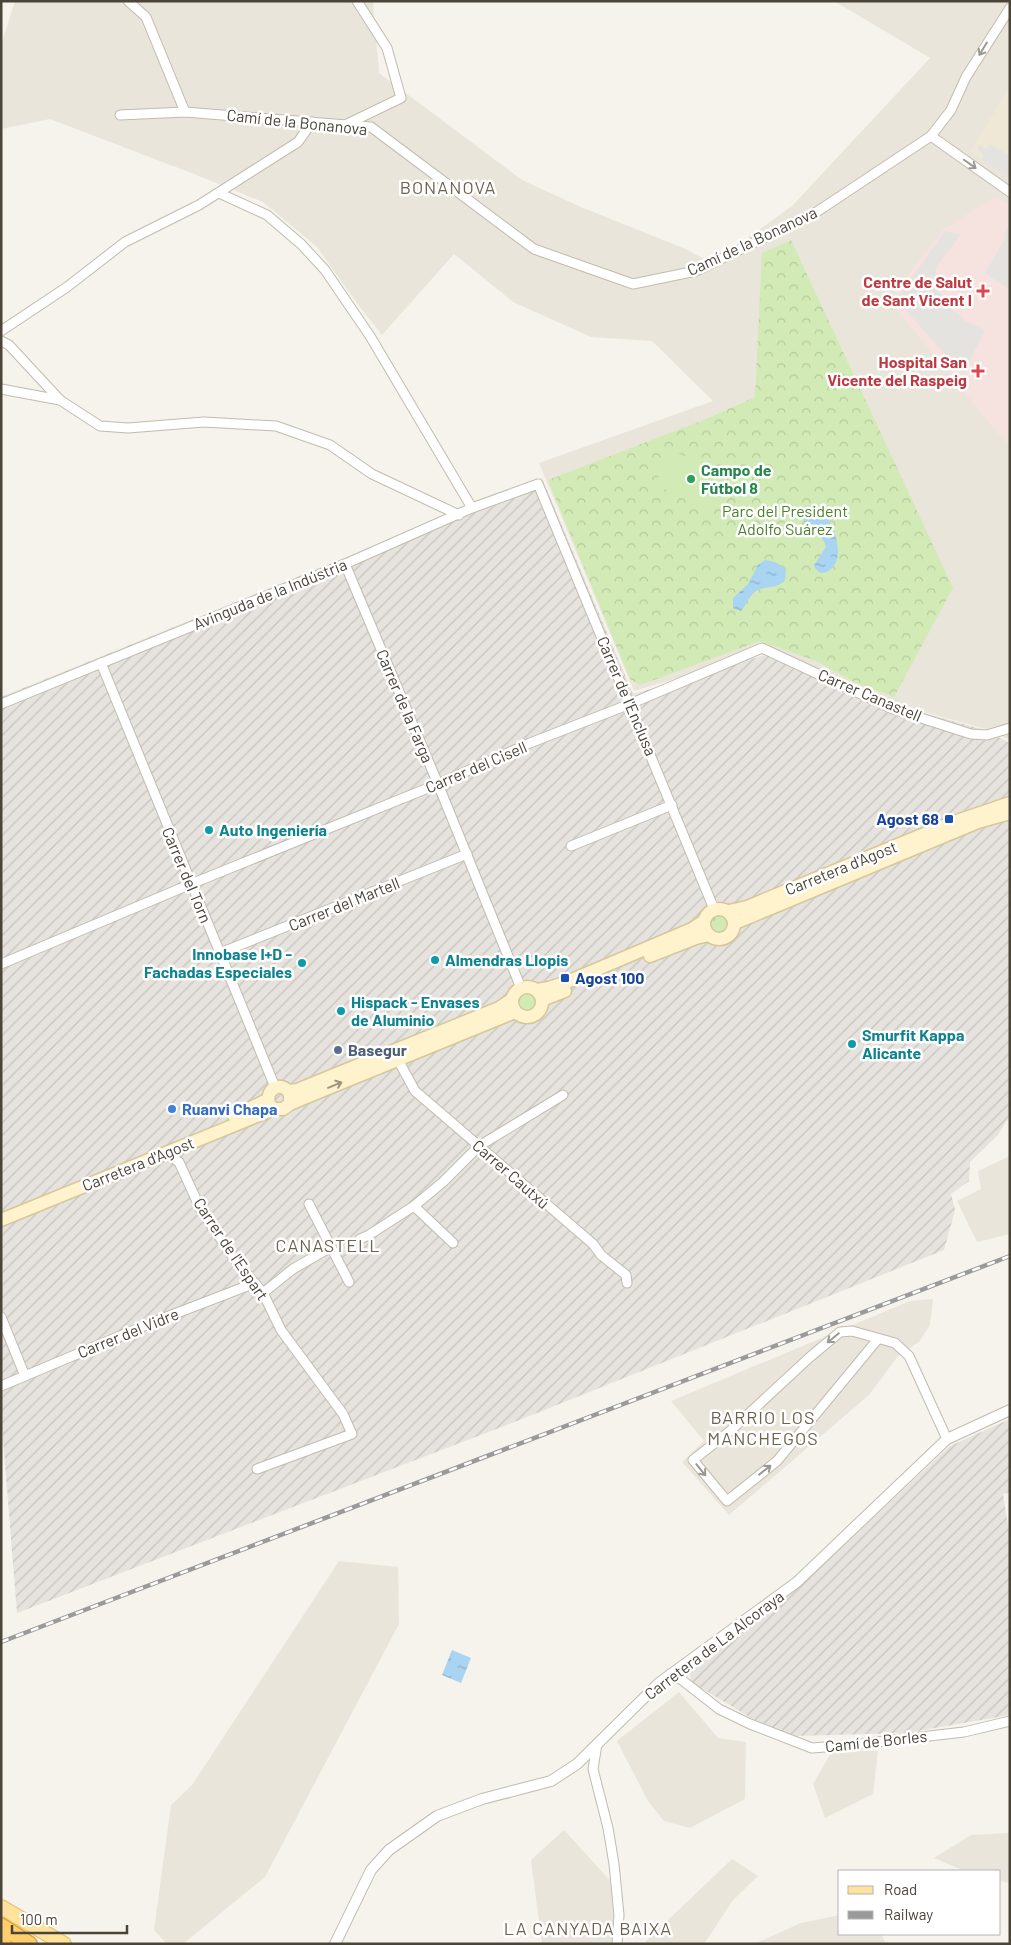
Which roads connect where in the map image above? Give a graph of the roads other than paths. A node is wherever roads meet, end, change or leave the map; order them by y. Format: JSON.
{"nodes":[{"id":1,"x":128,"y":1,"type":"edge"},
{"id":2,"x":357,"y":1,"type":"edge"},
{"id":3,"x":1010,"y":8,"type":"edge"},
{"id":4,"x":184,"y":112,"type":"junction"},
{"id":5,"x":120,"y":115,"type":"dead end"},
{"id":6,"x":312,"y":122,"type":"junction"},
{"id":7,"x":345,"y":125,"type":"junction"},
{"id":8,"x":931,"y":136,"type":"junction"},
{"id":9,"x":1010,"y":192,"type":"edge"},
{"id":10,"x":219,"y":193,"type":"junction"},
{"id":11,"x":1,"y":331,"type":"edge"},
{"id":12,"x":1,"y":341,"type":"edge"},
{"id":13,"x":1,"y":389,"type":"edge"},
{"id":14,"x":60,"y":400,"type":"junction"},
{"id":15,"x":538,"y":484,"type":"joint"},
{"id":16,"x":472,"y":508,"type":"junction"},
{"id":17,"x":459,"y":516,"type":"junction"},
{"id":18,"x":345,"y":564,"type":"junction"},
{"id":19,"x":762,"y":648,"type":"joint"},
{"id":20,"x":101,"y":663,"type":"junction"},
{"id":21,"x":1,"y":704,"type":"edge"},
{"id":22,"x":630,"y":704,"type":"junction"},
{"id":23,"x":1010,"y":728,"type":"edge"},
{"id":24,"x":438,"y":784,"type":"junction"},
{"id":25,"x":1010,"y":803,"type":"edge"},
{"id":26,"x":672,"y":805,"type":"junction"},
{"id":27,"x":1010,"y":813,"type":"edge"},
{"id":28,"x":571,"y":846,"type":"dead end"},
{"id":29,"x":468,"y":854,"type":"junction"},
{"id":30,"x":191,"y":884,"type":"junction"},
{"id":31,"x":714,"y":909,"type":"junction"},
{"id":32,"x":732,"y":917,"type":"junction"},
{"id":33,"x":704,"y":921,"type":"junction"},
{"id":34,"x":709,"y":935,"type":"junction"},
{"id":35,"x":220,"y":953,"type":"junction"},
{"id":36,"x":1,"y":964,"type":"edge"},
{"id":37,"x":521,"y":988,"type":"junction"},
{"id":38,"x":539,"y":995,"type":"junction"},
{"id":39,"x":513,"y":1006,"type":"junction"},
{"id":40,"x":398,"y":1060,"type":"junction"},
{"id":41,"x":275,"y":1087,"type":"junction"},
{"id":42,"x":289,"y":1091,"type":"junction"},
{"id":43,"x":563,"y":1095,"type":"dead end"},
{"id":44,"x":271,"y":1104,"type":"junction"},
{"id":45,"x":290,"y":1104,"type":"junction"},
{"id":46,"x":184,"y":1145,"type":"junction"},
{"id":47,"x":479,"y":1146,"type":"junction"},
{"id":48,"x":164,"y":1153,"type":"junction"},
{"id":49,"x":179,"y":1162,"type":"junction"},
{"id":50,"x":309,"y":1204,"type":"dead end"},
{"id":51,"x":414,"y":1206,"type":"junction"},
{"id":52,"x":1,"y":1212,"type":"edge"},
{"id":53,"x":1,"y":1220,"type":"edge"},
{"id":54,"x":360,"y":1239,"type":"dead end"},
{"id":55,"x":453,"y":1243,"type":"dead end"},
{"id":56,"x":331,"y":1247,"type":"junction"},
{"id":57,"x":255,"y":1282,"type":"junction"},
{"id":58,"x":349,"y":1282,"type":"dead end"},
{"id":59,"x":627,"y":1283,"type":"dead end"},
{"id":60,"x":263,"y":1293,"type":"junction"},
{"id":61,"x":1,"y":1317,"type":"edge"},
{"id":62,"x":878,"y":1338,"type":"junction"},
{"id":63,"x":25,"y":1376,"type":"junction"},
{"id":64,"x":1,"y":1386,"type":"edge"},
{"id":65,"x":1010,"y":1410,"type":"edge"},
{"id":66,"x":947,"y":1439,"type":"junction"},
{"id":67,"x":257,"y":1469,"type":"dead end"},
{"id":68,"x":670,"y":1674,"type":"junction"},
{"id":69,"x":1010,"y":1721,"type":"edge"},
{"id":70,"x":597,"y":1744,"type":"junction"},
{"id":71,"x":1,"y":1907,"type":"edge"},
{"id":72,"x":1,"y":1926,"type":"edge"},
{"id":73,"x":30,"y":1944,"type":"edge"},
{"id":74,"x":64,"y":1944,"type":"edge"},
{"id":75,"x":335,"y":1944,"type":"edge"},
{"id":76,"x":617,"y":1944,"type":"edge"}],
"edges":[{"from":1,"to":4,"type":"street"},
{"from":2,"to":7,"type":"street"},
{"from":3,"to":8,"type":"street","name":"Camí de la Bonanova","one_way":true},
{"from":4,"to":5,"type":"street","name":"Camí de la Bonanova"},
{"from":4,"to":6,"type":"street","name":"Camí de la Bonanova"},
{"from":6,"to":7,"type":"street","name":"Camí de la Bonanova"},
{"from":6,"to":10,"type":"street"},
{"from":7,"to":8,"type":"street","name":"Camí de la Bonanova"},
{"from":8,"to":9,"type":"street","one_way":true},
{"from":10,"to":11,"type":"street"},
{"from":10,"to":16,"type":"street"},
{"from":12,"to":14,"type":"street"},
{"from":13,"to":14,"type":"street"},
{"from":14,"to":17,"type":"street"},
{"from":15,"to":16,"type":"street","name":"Avinguda de la Indústria"},
{"from":15,"to":22,"type":"street","name":"Carrer de l'Enclusa"},
{"from":16,"to":17,"type":"street","name":"Avinguda de la Indústria"},
{"from":17,"to":18,"type":"street","name":"Avinguda de la Indústria"},
{"from":18,"to":20,"type":"street","name":"Avinguda de la Indústria"},
{"from":18,"to":24,"type":"street","name":"Carrer de la Farga"},
{"from":19,"to":22,"type":"street","name":"Carrer del Cisell"},
{"from":19,"to":23,"type":"street","name":"Carrer Canastell"},
{"from":20,"to":21,"type":"street","name":"Avinguda de la Indústria"},
{"from":20,"to":30,"type":"street","name":"Carrer del Torn"},
{"from":22,"to":24,"type":"street","name":"Carrer del Cisell"},
{"from":22,"to":26,"type":"street","name":"Carrer de l'Enclusa"},
{"from":24,"to":29,"type":"street","name":"Carrer de la Farga"},
{"from":24,"to":30,"type":"street","name":"Carrer del Cisell"},
{"from":25,"to":32,"type":"main road","name":"Carretera d'Agost"},
{"from":26,"to":28,"type":"street"},
{"from":26,"to":31,"type":"street","name":"Carrer de l'Enclusa"},
{"from":27,"to":32,"type":"main road","name":"Carretera d'Agost"},
{"from":29,"to":35,"type":"street","name":"Carrer del Martell"},
{"from":29,"to":37,"type":"street","name":"Carrer de la Farga"},
{"from":30,"to":35,"type":"street","name":"Carrer del Torn"},
{"from":30,"to":36,"type":"street"},
{"from":31,"to":32,"type":"main road"},
{"from":31,"to":33,"type":"main road"},
{"from":32,"to":34,"type":"main road"},
{"from":33,"to":34,"type":"main road"},
{"from":33,"to":38,"type":"main road"},
{"from":34,"to":38,"type":"main road"},
{"from":35,"to":41,"type":"street","name":"Carrer del Torn"},
{"from":37,"to":38,"type":"main road"},
{"from":37,"to":39,"type":"main road"},
{"from":38,"to":39,"type":"main road"},
{"from":39,"to":40,"type":"main road"},
{"from":39,"to":42,"type":"main road"},
{"from":45,"to":40,"type":"main road","one_way":true},
{"from":40,"to":47,"type":"street","name":"Carrer Cautxú"},
{"from":41,"to":42,"type":"main road"},
{"from":41,"to":44,"type":"main road"},
{"from":42,"to":45,"type":"main road"},
{"from":43,"to":47,"type":"street"},
{"from":44,"to":45,"type":"main road"},
{"from":44,"to":46,"type":"main road","name":"Carretera d'Agost"},
{"from":44,"to":52,"type":"main road","name":"Carretera d'Agost"},
{"from":46,"to":48,"type":"main road","name":"Carretera d'Agost"},
{"from":46,"to":49,"type":"street"},
{"from":47,"to":51,"type":"street"},
{"from":47,"to":59,"type":"street","name":"Carrer Cautxú"},
{"from":48,"to":49,"type":"street"},
{"from":48,"to":53,"type":"main road","name":"Carretera d'Agost"},
{"from":49,"to":57,"type":"street","name":"Carrer de l'Espart"},
{"from":50,"to":56,"type":"street"},
{"from":51,"to":54,"type":"street"},
{"from":51,"to":55,"type":"street"},
{"from":56,"to":58,"type":"street"},
{"from":56,"to":60,"type":"street"},
{"from":57,"to":60,"type":"street","name":"Carrer de l'Espart"},
{"from":57,"to":63,"type":"street","name":"Carrer del Vidre"},
{"from":60,"to":67,"type":"street","name":"Carrer de l'Espart"},
{"from":61,"to":63,"type":"street"},
{"from":62,"to":62,"type":"street","one_way":true},
{"from":62,"to":66,"type":"street"},
{"from":63,"to":64,"type":"street","name":"Carrer del Vidre"},
{"from":65,"to":66,"type":"street","name":"Carretera de La Alcoraya"},
{"from":66,"to":68,"type":"street","name":"Carretera de La Alcoraya"},
{"from":68,"to":69,"type":"street","name":"Camí de Borles"},
{"from":68,"to":70,"type":"street","name":"Carretera de La Alcoraya"},
{"from":70,"to":75,"type":"street","name":"Carretera de La Alcoraya"},
{"from":70,"to":76,"type":"street"},
{"from":71,"to":74,"type":"main road"},
{"from":72,"to":73,"type":"highway"}]}
